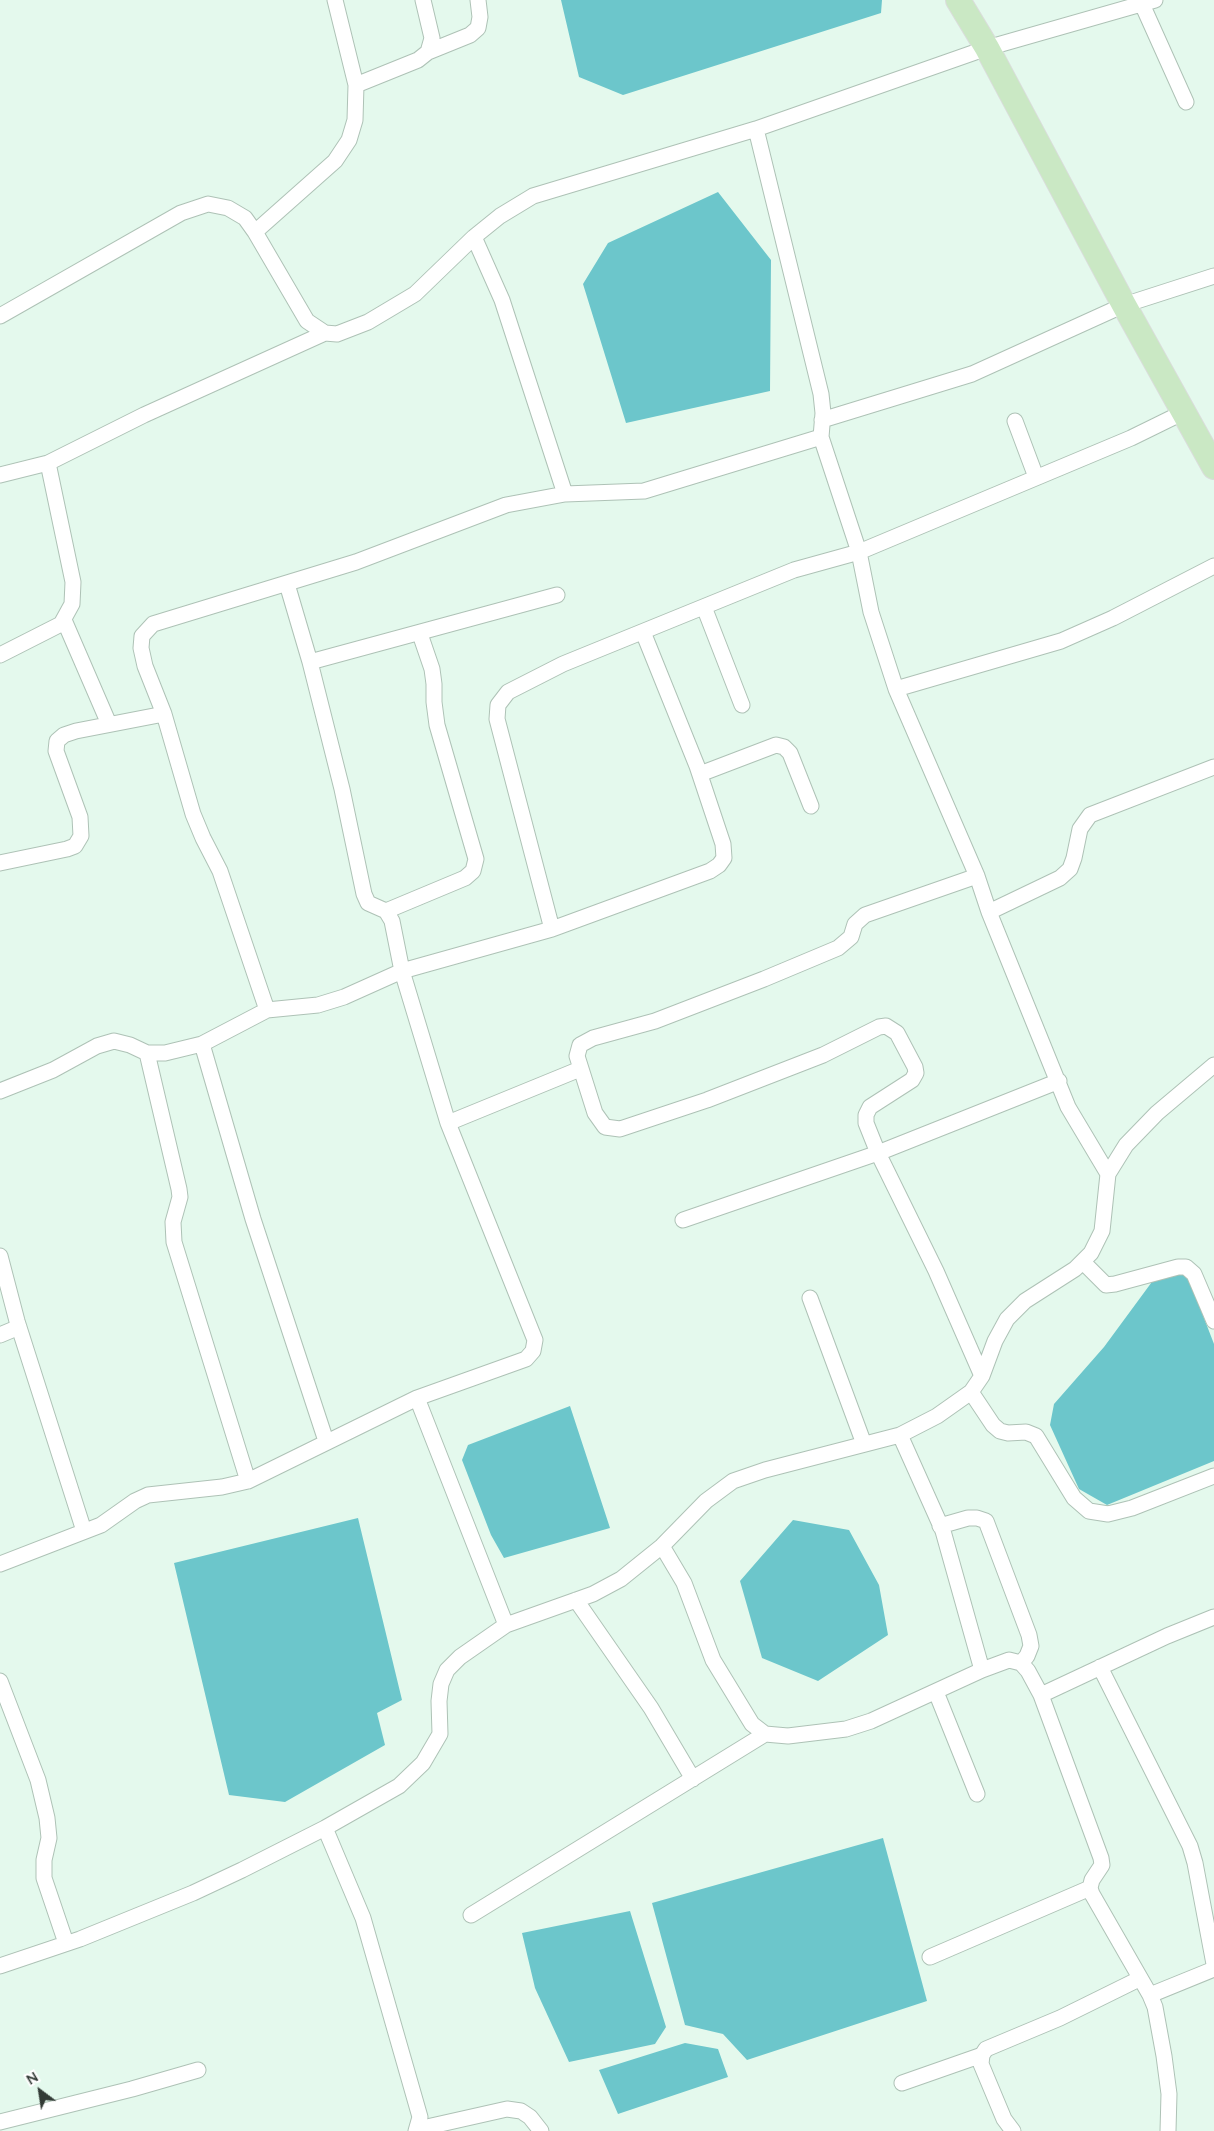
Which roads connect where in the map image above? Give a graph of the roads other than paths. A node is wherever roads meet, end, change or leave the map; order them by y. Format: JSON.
{"nodes":[{"id":1,"x":335,"y":0,"type":"edge"},
{"id":2,"x":423,"y":0,"type":"edge"},
{"id":3,"x":478,"y":0,"type":"edge"},
{"id":4,"x":958,"y":0,"type":"edge"},
{"id":5,"x":1148,"y":2,"type":"edge"},
{"id":6,"x":987,"y":48,"type":"junction"},
{"id":7,"x":428,"y":52,"type":"junction"},
{"id":8,"x":356,"y":85,"type":"junction"},
{"id":9,"x":1186,"y":102,"type":"dead end"},
{"id":10,"x":756,"y":129,"type":"junction"},
{"id":11,"x":255,"y":232,"type":"junction"},
{"id":12,"x":474,"y":237,"type":"junction"},
{"id":13,"x":1214,"y":276,"type":"edge"},
{"id":14,"x":1124,"y":305,"type":"junction"},
{"id":15,"x":0,"y":316,"type":"edge"},
{"id":16,"x":325,"y":333,"type":"junction"},
{"id":17,"x":1184,"y":412,"type":"junction"},
{"id":18,"x":822,"y":420,"type":"junction"},
{"id":19,"x":1016,"y":421,"type":"dead end"},
{"id":20,"x":821,"y":437,"type":"junction"},
{"id":21,"x":48,"y":463,"type":"junction"},
{"id":22,"x":1214,"y":467,"type":"edge"},
{"id":23,"x":0,"y":475,"type":"edge"},
{"id":24,"x":1036,"y":477,"type":"junction"},
{"id":25,"x":565,"y":494,"type":"junction"},
{"id":26,"x":859,"y":552,"type":"junction"},
{"id":27,"x":1214,"y":566,"type":"edge"},
{"id":28,"x":287,"y":584,"type":"junction"},
{"id":29,"x":557,"y":595,"type":"dead end"},
{"id":30,"x":704,"y":607,"type":"junction"},
{"id":31,"x":64,"y":620,"type":"junction"},
{"id":32,"x":643,"y":632,"type":"junction"},
{"id":33,"x":420,"y":634,"type":"junction"},
{"id":34,"x":0,"y":655,"type":"edge"},
{"id":35,"x":310,"y":662,"type":"junction"},
{"id":36,"x":896,"y":689,"type":"junction"},
{"id":37,"x":742,"y":705,"type":"dead end"},
{"id":38,"x":164,"y":714,"type":"junction"},
{"id":39,"x":109,"y":724,"type":"junction"},
{"id":40,"x":1214,"y":767,"type":"edge"},
{"id":41,"x":700,"y":774,"type":"junction"},
{"id":42,"x":811,"y":806,"type":"dead end"},
{"id":43,"x":0,"y":863,"type":"edge"},
{"id":44,"x":977,"y":876,"type":"junction"},
{"id":45,"x":386,"y":911,"type":"junction"},
{"id":46,"x":989,"y":912,"type":"junction"},
{"id":47,"x":552,"y":928,"type":"junction"},
{"id":48,"x":402,"y":971,"type":"junction"},
{"id":49,"x":267,"y":1010,"type":"junction"},
{"id":50,"x":202,"y":1044,"type":"junction"},
{"id":51,"x":147,"y":1053,"type":"junction"},
{"id":52,"x":1214,"y":1065,"type":"edge"},
{"id":53,"x":580,"y":1069,"type":"junction"},
{"id":54,"x":1059,"y":1081,"type":"junction"},
{"id":55,"x":0,"y":1091,"type":"edge"},
{"id":56,"x":448,"y":1123,"type":"junction"},
{"id":57,"x":878,"y":1154,"type":"junction"},
{"id":58,"x":1108,"y":1174,"type":"junction"},
{"id":59,"x":682,"y":1220,"type":"dead end"},
{"id":60,"x":0,"y":1256,"type":"edge"},
{"id":61,"x":1084,"y":1262,"type":"junction"},
{"id":62,"x":810,"y":1298,"type":"dead end"},
{"id":63,"x":1214,"y":1321,"type":"edge"},
{"id":64,"x":19,"y":1327,"type":"junction"},
{"id":65,"x":0,"y":1335,"type":"edge"},
{"id":66,"x":982,"y":1376,"type":"junction"},
{"id":67,"x":971,"y":1392,"type":"junction"},
{"id":68,"x":417,"y":1398,"type":"junction"},
{"id":69,"x":900,"y":1435,"type":"junction"},
{"id":70,"x":326,"y":1441,"type":"junction"},
{"id":71,"x":864,"y":1444,"type":"junction"},
{"id":72,"x":1214,"y":1476,"type":"edge"},
{"id":73,"x":248,"y":1481,"type":"junction"},
{"id":74,"x":940,"y":1526,"type":"junction"},
{"id":75,"x":84,"y":1531,"type":"junction"},
{"id":76,"x":662,"y":1546,"type":"junction"},
{"id":77,"x":0,"y":1564,"type":"edge"},
{"id":78,"x":576,"y":1600,"type":"junction"},
{"id":79,"x":1214,"y":1617,"type":"edge"},
{"id":80,"x":506,"y":1625,"type":"junction"},
{"id":81,"x":1021,"y":1663,"type":"junction"},
{"id":82,"x":1100,"y":1667,"type":"junction"},
{"id":83,"x":982,"y":1670,"type":"junction"},
{"id":84,"x":0,"y":1681,"type":"edge"},
{"id":85,"x":936,"y":1692,"type":"junction"},
{"id":86,"x":1041,"y":1695,"type":"junction"},
{"id":87,"x":765,"y":1734,"type":"junction"},
{"id":88,"x":693,"y":1779,"type":"junction"},
{"id":89,"x":977,"y":1794,"type":"dead end"},
{"id":90,"x":325,"y":1828,"type":"junction"},
{"id":91,"x":1090,"y":1888,"type":"junction"},
{"id":92,"x":471,"y":1915,"type":"dead end"},
{"id":93,"x":66,"y":1943,"type":"junction"},
{"id":94,"x":930,"y":1957,"type":"dead end"},
{"id":95,"x":2,"y":1961,"type":"edge"},
{"id":96,"x":1214,"y":1964,"type":"edge"},
{"id":97,"x":1214,"y":1969,"type":"edge"},
{"id":98,"x":1139,"y":1979,"type":"junction"},
{"id":99,"x":1150,"y":1995,"type":"junction"},
{"id":100,"x":982,"y":2055,"type":"junction"},
{"id":101,"x":198,"y":2070,"type":"dead end"},
{"id":102,"x":902,"y":2083,"type":"dead end"},
{"id":103,"x":0,"y":2122,"type":"edge"},
{"id":104,"x":417,"y":2130,"type":"edge"},
{"id":105,"x":541,"y":2131,"type":"edge"},
{"id":106,"x":1013,"y":2131,"type":"edge"},
{"id":107,"x":1168,"y":2131,"type":"edge"}],
"edges":[{"from":1,"to":8,"type":"street"},
{"from":2,"to":7,"type":"street"},
{"from":3,"to":7,"type":"street"},
{"from":4,"to":6,"type":"main road"},
{"from":5,"to":6,"type":"street"},
{"from":5,"to":9,"type":"street"},
{"from":6,"to":10,"type":"street"},
{"from":6,"to":14,"type":"main road"},
{"from":7,"to":8,"type":"street"},
{"from":8,"to":11,"type":"street"},
{"from":10,"to":12,"type":"street"},
{"from":10,"to":18,"type":"street"},
{"from":11,"to":15,"type":"street"},
{"from":11,"to":16,"type":"street"},
{"from":12,"to":16,"type":"street"},
{"from":12,"to":25,"type":"street"},
{"from":13,"to":14,"type":"street"},
{"from":14,"to":17,"type":"main road"},
{"from":14,"to":18,"type":"street"},
{"from":16,"to":21,"type":"street"},
{"from":17,"to":22,"type":"main road"},
{"from":17,"to":24,"type":"street"},
{"from":18,"to":20,"type":"street"},
{"from":19,"to":24,"type":"street"},
{"from":20,"to":25,"type":"street"},
{"from":20,"to":26,"type":"street"},
{"from":21,"to":23,"type":"street"},
{"from":21,"to":31,"type":"street"},
{"from":24,"to":26,"type":"street"},
{"from":25,"to":28,"type":"street"},
{"from":26,"to":30,"type":"street"},
{"from":26,"to":36,"type":"street"},
{"from":27,"to":36,"type":"street"},
{"from":28,"to":35,"type":"street"},
{"from":28,"to":38,"type":"street"},
{"from":29,"to":33,"type":"street"},
{"from":30,"to":32,"type":"street"},
{"from":30,"to":37,"type":"street"},
{"from":31,"to":34,"type":"street"},
{"from":31,"to":39,"type":"street"},
{"from":32,"to":41,"type":"street"},
{"from":32,"to":47,"type":"street"},
{"from":33,"to":35,"type":"street"},
{"from":33,"to":45,"type":"street"},
{"from":35,"to":45,"type":"street"},
{"from":36,"to":44,"type":"street"},
{"from":38,"to":39,"type":"street"},
{"from":38,"to":49,"type":"street"},
{"from":39,"to":43,"type":"street"},
{"from":40,"to":46,"type":"street"},
{"from":41,"to":42,"type":"street"},
{"from":41,"to":47,"type":"street"},
{"from":44,"to":46,"type":"street"},
{"from":44,"to":53,"type":"street"},
{"from":45,"to":48,"type":"street"},
{"from":46,"to":54,"type":"street"},
{"from":47,"to":48,"type":"street"},
{"from":48,"to":49,"type":"street"},
{"from":48,"to":56,"type":"street"},
{"from":49,"to":50,"type":"street"},
{"from":50,"to":51,"type":"street"},
{"from":50,"to":70,"type":"street"},
{"from":51,"to":55,"type":"street"},
{"from":51,"to":73,"type":"street"},
{"from":52,"to":58,"type":"street"},
{"from":53,"to":56,"type":"street"},
{"from":53,"to":57,"type":"street"},
{"from":54,"to":57,"type":"street"},
{"from":54,"to":58,"type":"street"},
{"from":56,"to":68,"type":"street"},
{"from":57,"to":59,"type":"street"},
{"from":57,"to":66,"type":"street"},
{"from":58,"to":61,"type":"street"},
{"from":60,"to":64,"type":"street"},
{"from":61,"to":63,"type":"street"},
{"from":61,"to":66,"type":"street"},
{"from":62,"to":71,"type":"street"},
{"from":64,"to":65,"type":"street"},
{"from":64,"to":75,"type":"street"},
{"from":66,"to":67,"type":"street"},
{"from":67,"to":69,"type":"street"},
{"from":67,"to":72,"type":"street"},
{"from":68,"to":70,"type":"street"},
{"from":68,"to":80,"type":"street"},
{"from":69,"to":71,"type":"street"},
{"from":69,"to":74,"type":"street"},
{"from":70,"to":73,"type":"street"},
{"from":71,"to":76,"type":"street"},
{"from":73,"to":75,"type":"street"},
{"from":74,"to":81,"type":"street"},
{"from":74,"to":83,"type":"street"},
{"from":75,"to":77,"type":"street"},
{"from":76,"to":78,"type":"street"},
{"from":76,"to":87,"type":"street"},
{"from":78,"to":80,"type":"street"},
{"from":78,"to":88,"type":"street"},
{"from":79,"to":82,"type":"street"},
{"from":80,"to":90,"type":"street"},
{"from":81,"to":83,"type":"street"},
{"from":81,"to":86,"type":"street"},
{"from":82,"to":86,"type":"street"},
{"from":82,"to":96,"type":"street"},
{"from":83,"to":85,"type":"street"},
{"from":84,"to":93,"type":"street"},
{"from":85,"to":87,"type":"street"},
{"from":85,"to":89,"type":"street"},
{"from":86,"to":91,"type":"street"},
{"from":87,"to":88,"type":"street"},
{"from":88,"to":92,"type":"street"},
{"from":90,"to":93,"type":"street"},
{"from":90,"to":104,"type":"street"},
{"from":91,"to":94,"type":"street"},
{"from":91,"to":98,"type":"street"},
{"from":93,"to":95,"type":"street"},
{"from":97,"to":99,"type":"street"},
{"from":98,"to":99,"type":"street"},
{"from":98,"to":100,"type":"street"},
{"from":99,"to":107,"type":"street"},
{"from":100,"to":102,"type":"street"},
{"from":100,"to":106,"type":"street"},
{"from":101,"to":103,"type":"street"},
{"from":104,"to":105,"type":"street"}]}
